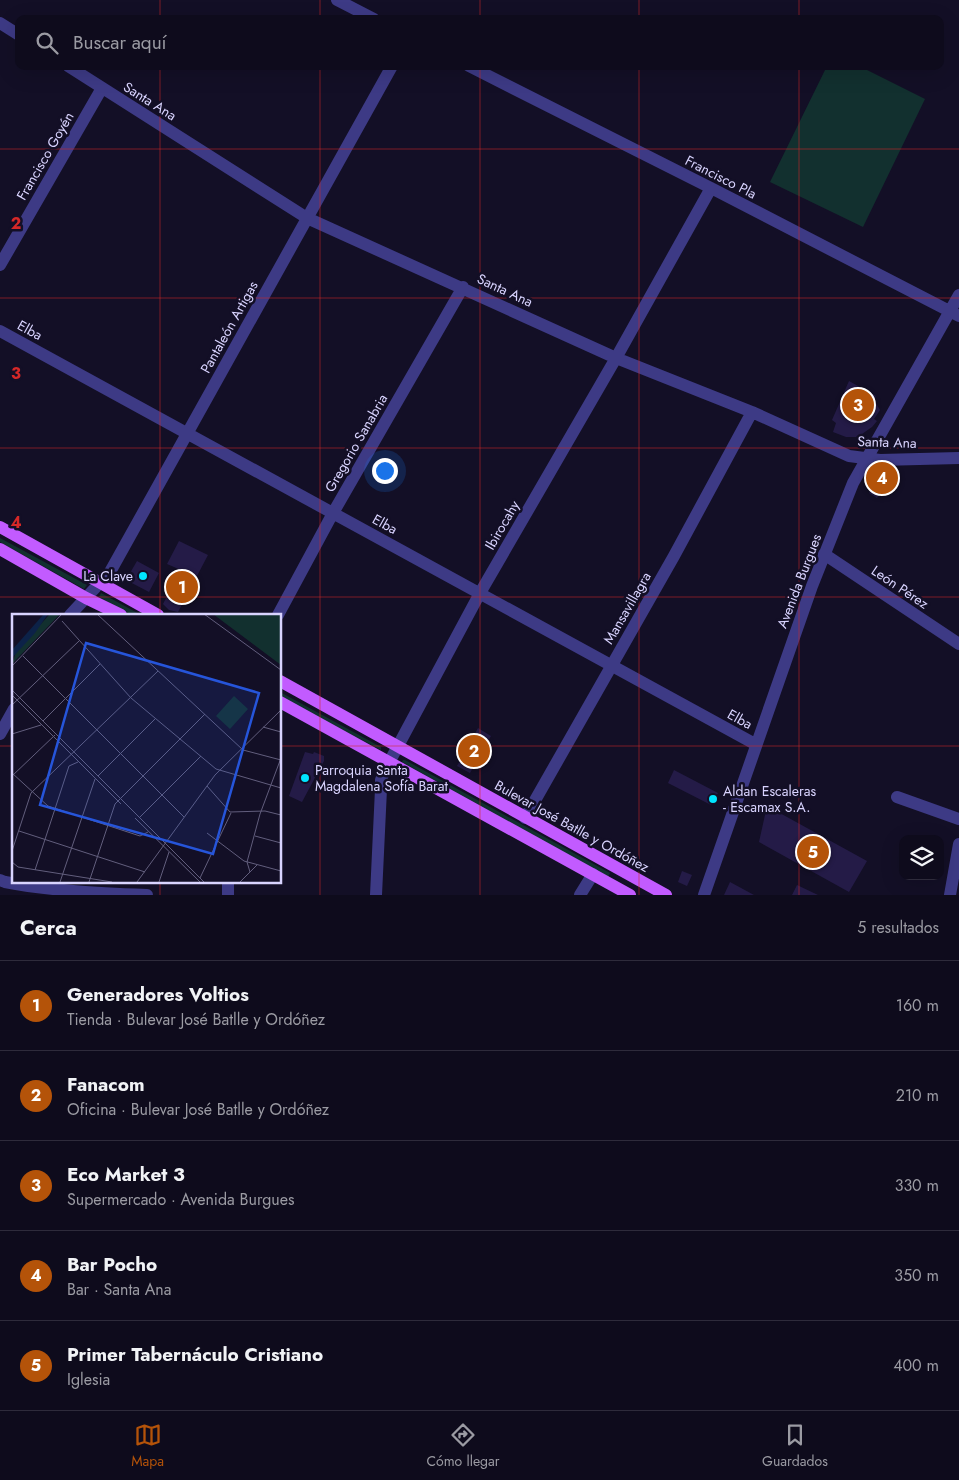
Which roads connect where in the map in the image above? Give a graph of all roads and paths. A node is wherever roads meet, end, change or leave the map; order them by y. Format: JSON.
{"nodes":[{"id":1,"x":337,"y":0,"type":"edge"},
{"id":2,"x":366,"y":15,"type":"edge"},
{"id":3,"x":0,"y":23,"type":"edge"},
{"id":4,"x":15,"y":32,"type":"edge"},
{"id":5,"x":74,"y":70,"type":"edge"},
{"id":6,"x":390,"y":70,"type":"edge"},
{"id":7,"x":477,"y":70,"type":"edge"},
{"id":8,"x":102,"y":88,"type":"junction"},
{"id":9,"x":711,"y":188,"type":"junction"},
{"id":10,"x":307,"y":218,"type":"junction"},
{"id":11,"x":0,"y":264,"type":"edge"},
{"id":12,"x":463,"y":287,"type":"junction"},
{"id":13,"x":959,"y":295,"type":"edge"},
{"id":14,"x":954,"y":314,"type":"edge"},
{"id":15,"x":0,"y":331,"type":"edge"},
{"id":16,"x":616,"y":358,"type":"junction"},
{"id":17,"x":752,"y":412,"type":"junction"},
{"id":18,"x":186,"y":434,"type":"junction"},
{"id":19,"x":867,"y":458,"type":"junction"},
{"id":20,"x":959,"y":458,"type":"edge"},
{"id":21,"x":333,"y":513,"type":"junction"},
{"id":22,"x":0,"y":527,"type":"edge"},
{"id":23,"x":0,"y":549,"type":"edge"},
{"id":24,"x":824,"y":554,"type":"junction"},
{"id":25,"x":100,"y":583,"type":"junction"},
{"id":26,"x":480,"y":593,"type":"junction"},
{"id":27,"x":86,"y":598,"type":"junction"},
{"id":28,"x":71,"y":614,"type":"edge"},
{"id":29,"x":120,"y":614,"type":"edge"},
{"id":30,"x":156,"y":614,"type":"edge"},
{"id":31,"x":279,"y":614,"type":"edge"},
{"id":32,"x":959,"y":644,"type":"edge"},
{"id":33,"x":611,"y":665,"type":"junction"},
{"id":34,"x":281,"y":682,"type":"edge"},
{"id":35,"x":281,"y":703,"type":"edge"},
{"id":36,"x":12,"y":713,"type":"edge"},
{"id":37,"x":0,"y":734,"type":"edge"},
{"id":38,"x":755,"y":744,"type":"junction"},
{"id":39,"x":398,"y":748,"type":"junction"},
{"id":40,"x":390,"y":762,"type":"junction"},
{"id":41,"x":897,"y":797,"type":"dead end"},
{"id":42,"x":525,"y":818,"type":"junction"},
{"id":43,"x":959,"y":819,"type":"edge"},
{"id":44,"x":959,"y":844,"type":"edge"},
{"id":45,"x":593,"y":874,"type":"junction"},
{"id":46,"x":0,"y":880,"type":"edge"},
{"id":47,"x":228,"y":882,"type":"edge"},
{"id":48,"x":81,"y":890,"type":"edge"},
{"id":49,"x":147,"y":895,"type":"edge"},
{"id":50,"x":228,"y":895,"type":"edge"},
{"id":51,"x":376,"y":895,"type":"edge"},
{"id":52,"x":580,"y":895,"type":"edge"},
{"id":53,"x":630,"y":895,"type":"edge"},
{"id":54,"x":666,"y":895,"type":"edge"},
{"id":55,"x":704,"y":895,"type":"edge"},
{"id":56,"x":950,"y":895,"type":"edge"}],
"edges":[{"from":1,"to":2,"type":"street"},
{"from":3,"to":4,"type":"street"},
{"from":5,"to":8,"type":"street","name":"Santa Ana"},
{"from":6,"to":10,"type":"street","name":"Pantaleón Artigas"},
{"from":7,"to":9,"type":"street","name":"Francisco Pla"},
{"from":8,"to":10,"type":"street","name":"Santa Ana"},
{"from":8,"to":11,"type":"street","name":"Francisco Goyén"},
{"from":9,"to":14,"type":"street","name":"Francisco Pla"},
{"from":9,"to":16,"type":"street","name":"Ibirocahy"},
{"from":10,"to":12,"type":"street","name":"Santa Ana"},
{"from":10,"to":18,"type":"street","name":"Pantaleón Artigas"},
{"from":12,"to":16,"type":"street","name":"Santa Ana"},
{"from":12,"to":21,"type":"street","name":"Gregorio Sanabria"},
{"from":13,"to":14,"type":"street","name":"Avenida Burgues"},
{"from":14,"to":19,"type":"street","name":"Avenida Burgues"},
{"from":15,"to":18,"type":"street","name":"Elba"},
{"from":16,"to":17,"type":"street","name":"Santa Ana"},
{"from":16,"to":26,"type":"street","name":"Ibirocahy"},
{"from":17,"to":19,"type":"street","name":"Santa Ana"},
{"from":17,"to":33,"type":"street","name":"Mansavillagra"},
{"from":18,"to":21,"type":"street","name":"Elba"},
{"from":18,"to":25,"type":"street","name":"Pantaleón Artigas"},
{"from":19,"to":20,"type":"street","name":"Santa Ana"},
{"from":19,"to":24,"type":"street","name":"Avenida Burgues"},
{"from":21,"to":26,"type":"street","name":"Elba"},
{"from":21,"to":31,"type":"street","name":"Gregorio Sanabria"},
{"from":22,"to":25,"type":"main road"},
{"from":23,"to":27,"type":"main road"},
{"from":24,"to":32,"type":"street","name":"León Pérez"},
{"from":24,"to":38,"type":"street","name":"Avenida Burgues"},
{"from":25,"to":27,"type":"street","name":"Pantaleón Artigas"},
{"from":25,"to":30,"type":"main road"},
{"from":26,"to":33,"type":"street","name":"Elba"},
{"from":26,"to":39,"type":"street","name":"Ibirocahy"},
{"from":27,"to":28,"type":"street","name":"Pantaleón Artigas"},
{"from":27,"to":29,"type":"main road"},
{"from":33,"to":38,"type":"street","name":"Elba"},
{"from":33,"to":42,"type":"street","name":"Mansavillagra"},
{"from":34,"to":39,"type":"main road","name":"Bulevar José Batlle y Ordóñez"},
{"from":35,"to":40,"type":"main road"},
{"from":36,"to":37,"type":"street"},
{"from":38,"to":55,"type":"street","name":"Avenida Burgues"},
{"from":39,"to":40,"type":"street","name":"Ibirocahy"},
{"from":39,"to":42,"type":"main road","name":"Bulevar José Batlle y Ordóñez"},
{"from":40,"to":45,"type":"main road"},
{"from":40,"to":51,"type":"street","name":"Ibirocahy"},
{"from":41,"to":43,"type":"street"},
{"from":42,"to":54,"type":"main road","name":"Bulevar José Batlle y Ordóñez"},
{"from":44,"to":56,"type":"street"},
{"from":45,"to":52,"type":"street"},
{"from":45,"to":53,"type":"main road"},
{"from":46,"to":48,"type":"street"},
{"from":47,"to":50,"type":"street"},
{"from":48,"to":49,"type":"street"}]}
